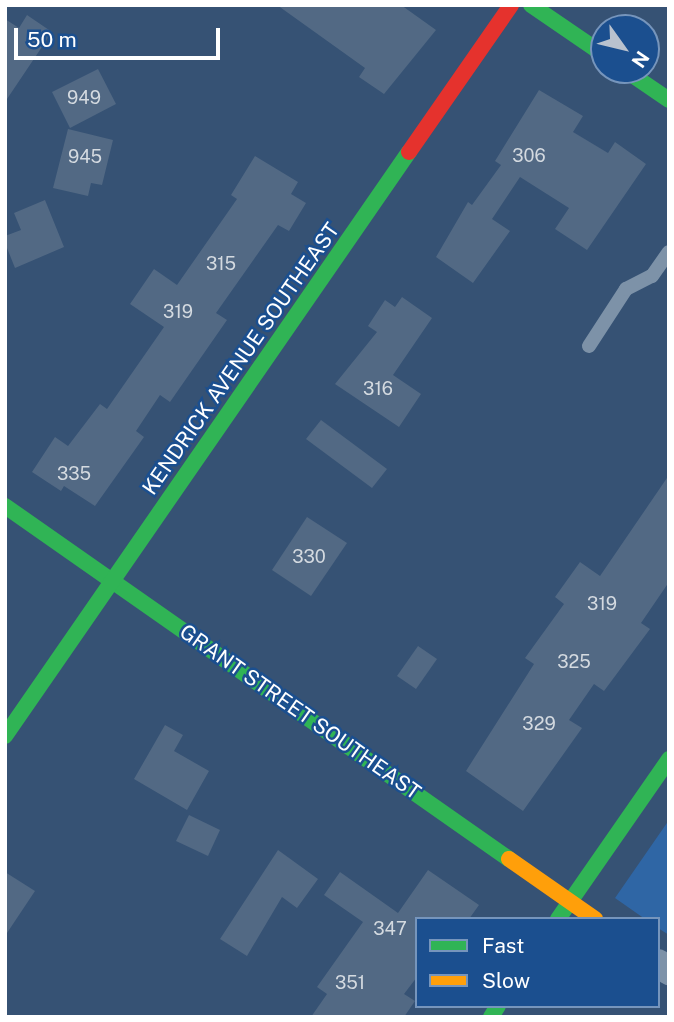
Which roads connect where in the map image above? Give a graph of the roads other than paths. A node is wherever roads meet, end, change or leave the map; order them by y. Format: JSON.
{"nodes":[{"id":1,"x":511,"y":5,"type":"edge"},
{"id":2,"x":531,"y":5,"type":"edge"},
{"id":3,"x":590,"y":45,"type":"edge"},
{"id":4,"x":646,"y":84,"type":"edge"},
{"id":5,"x":669,"y":100,"type":"edge"},
{"id":6,"x":669,"y":252,"type":"edge"},
{"id":7,"x":589,"y":346,"type":"dead end"},
{"id":8,"x":5,"y":506,"type":"edge"},
{"id":9,"x":113,"y":582,"type":"junction"},
{"id":10,"x":5,"y":736,"type":"edge"},
{"id":11,"x":669,"y":758,"type":"edge"},
{"id":12,"x":570,"y":901,"type":"junction"},
{"id":13,"x":559,"y":917,"type":"edge"},
{"id":14,"x":592,"y":917,"type":"edge"}],
"edges":[{"from":1,"to":9,"type":"street","name":"KENDRICK AVENUE SOUTHEAST"},
{"from":2,"to":3,"type":"street"},
{"from":4,"to":5,"type":"street"},
{"from":6,"to":7,"type":"lane"},
{"from":8,"to":9,"type":"street","name":"GRANT STREET SOUTHEAST"},
{"from":9,"to":10,"type":"street","name":"KENDRICK AVENUE SOUTHEAST"},
{"from":9,"to":12,"type":"street","name":"GRANT STREET SOUTHEAST"},
{"from":11,"to":12,"type":"street"},
{"from":12,"to":13,"type":"street"},
{"from":12,"to":14,"type":"street","name":"GRANT STREET SOUTHEAST"}]}
